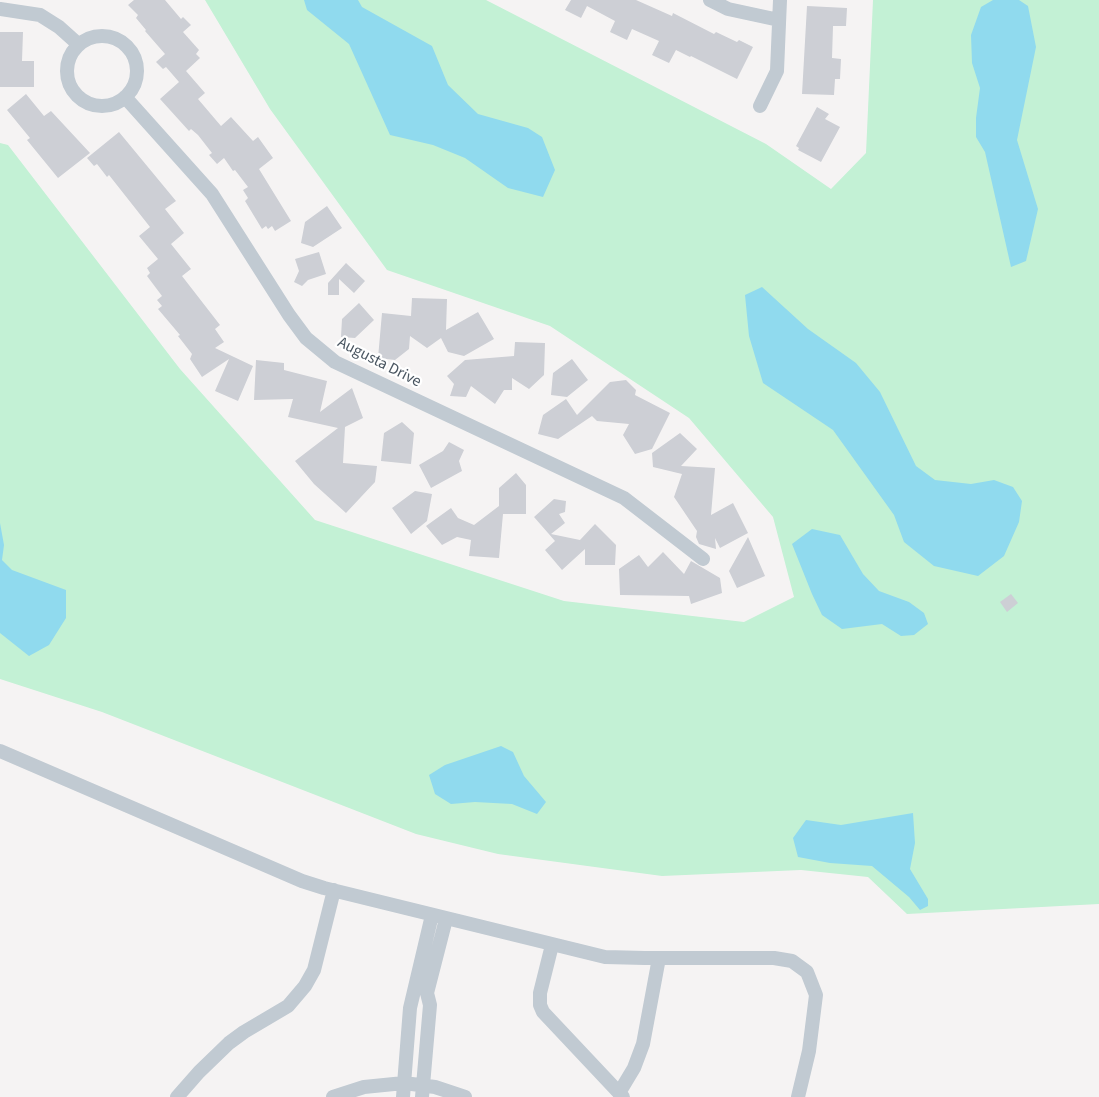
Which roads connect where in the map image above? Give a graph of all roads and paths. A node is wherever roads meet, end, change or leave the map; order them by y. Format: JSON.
{"nodes":[{"id":1,"x":710,"y":0,"type":"edge"},
{"id":2,"x":780,"y":0,"type":"edge"},
{"id":3,"x":2,"y":6,"type":"edge"},
{"id":4,"x":779,"y":20,"type":"junction"},
{"id":5,"x":78,"y":44,"type":"junction"},
{"id":6,"x":125,"y":97,"type":"junction"},
{"id":7,"x":760,"y":106,"type":"dead end"},
{"id":8,"x":703,"y":559,"type":"dead end"},
{"id":9,"x":0,"y":751,"type":"edge"},
{"id":10,"x":334,"y":890,"type":"junction"},
{"id":11,"x":444,"y":918,"type":"junction"},
{"id":12,"x":552,"y":945,"type":"junction"},
{"id":13,"x":659,"y":958,"type":"junction"},
{"id":14,"x":404,"y":1090,"type":"edge"},
{"id":15,"x":423,"y":1090,"type":"edge"},
{"id":16,"x":621,"y":1095,"type":"edge"},
{"id":17,"x":177,"y":1097,"type":"edge"},
{"id":18,"x":333,"y":1097,"type":"edge"},
{"id":19,"x":465,"y":1097,"type":"edge"},
{"id":20,"x":798,"y":1097,"type":"edge"}],
"edges":[{"from":1,"to":4,"type":"street"},
{"from":2,"to":4,"type":"street"},
{"from":3,"to":5,"type":"street"},
{"from":4,"to":7,"type":"street"},
{"from":5,"to":6,"type":"street"},
{"from":5,"to":6,"type":"street"},
{"from":6,"to":8,"type":"street","name":"Augusta Drive"},
{"from":9,"to":10,"type":"street"},
{"from":10,"to":11,"type":"street"},
{"from":10,"to":17,"type":"street"},
{"from":11,"to":12,"type":"street"},
{"from":11,"to":14,"type":"street"},
{"from":11,"to":15,"type":"street"},
{"from":12,"to":13,"type":"street"},
{"from":12,"to":16,"type":"street"},
{"from":13,"to":16,"type":"street"},
{"from":13,"to":20,"type":"street"},
{"from":14,"to":15,"type":"street"},
{"from":14,"to":18,"type":"street"},
{"from":15,"to":19,"type":"street"}]}
